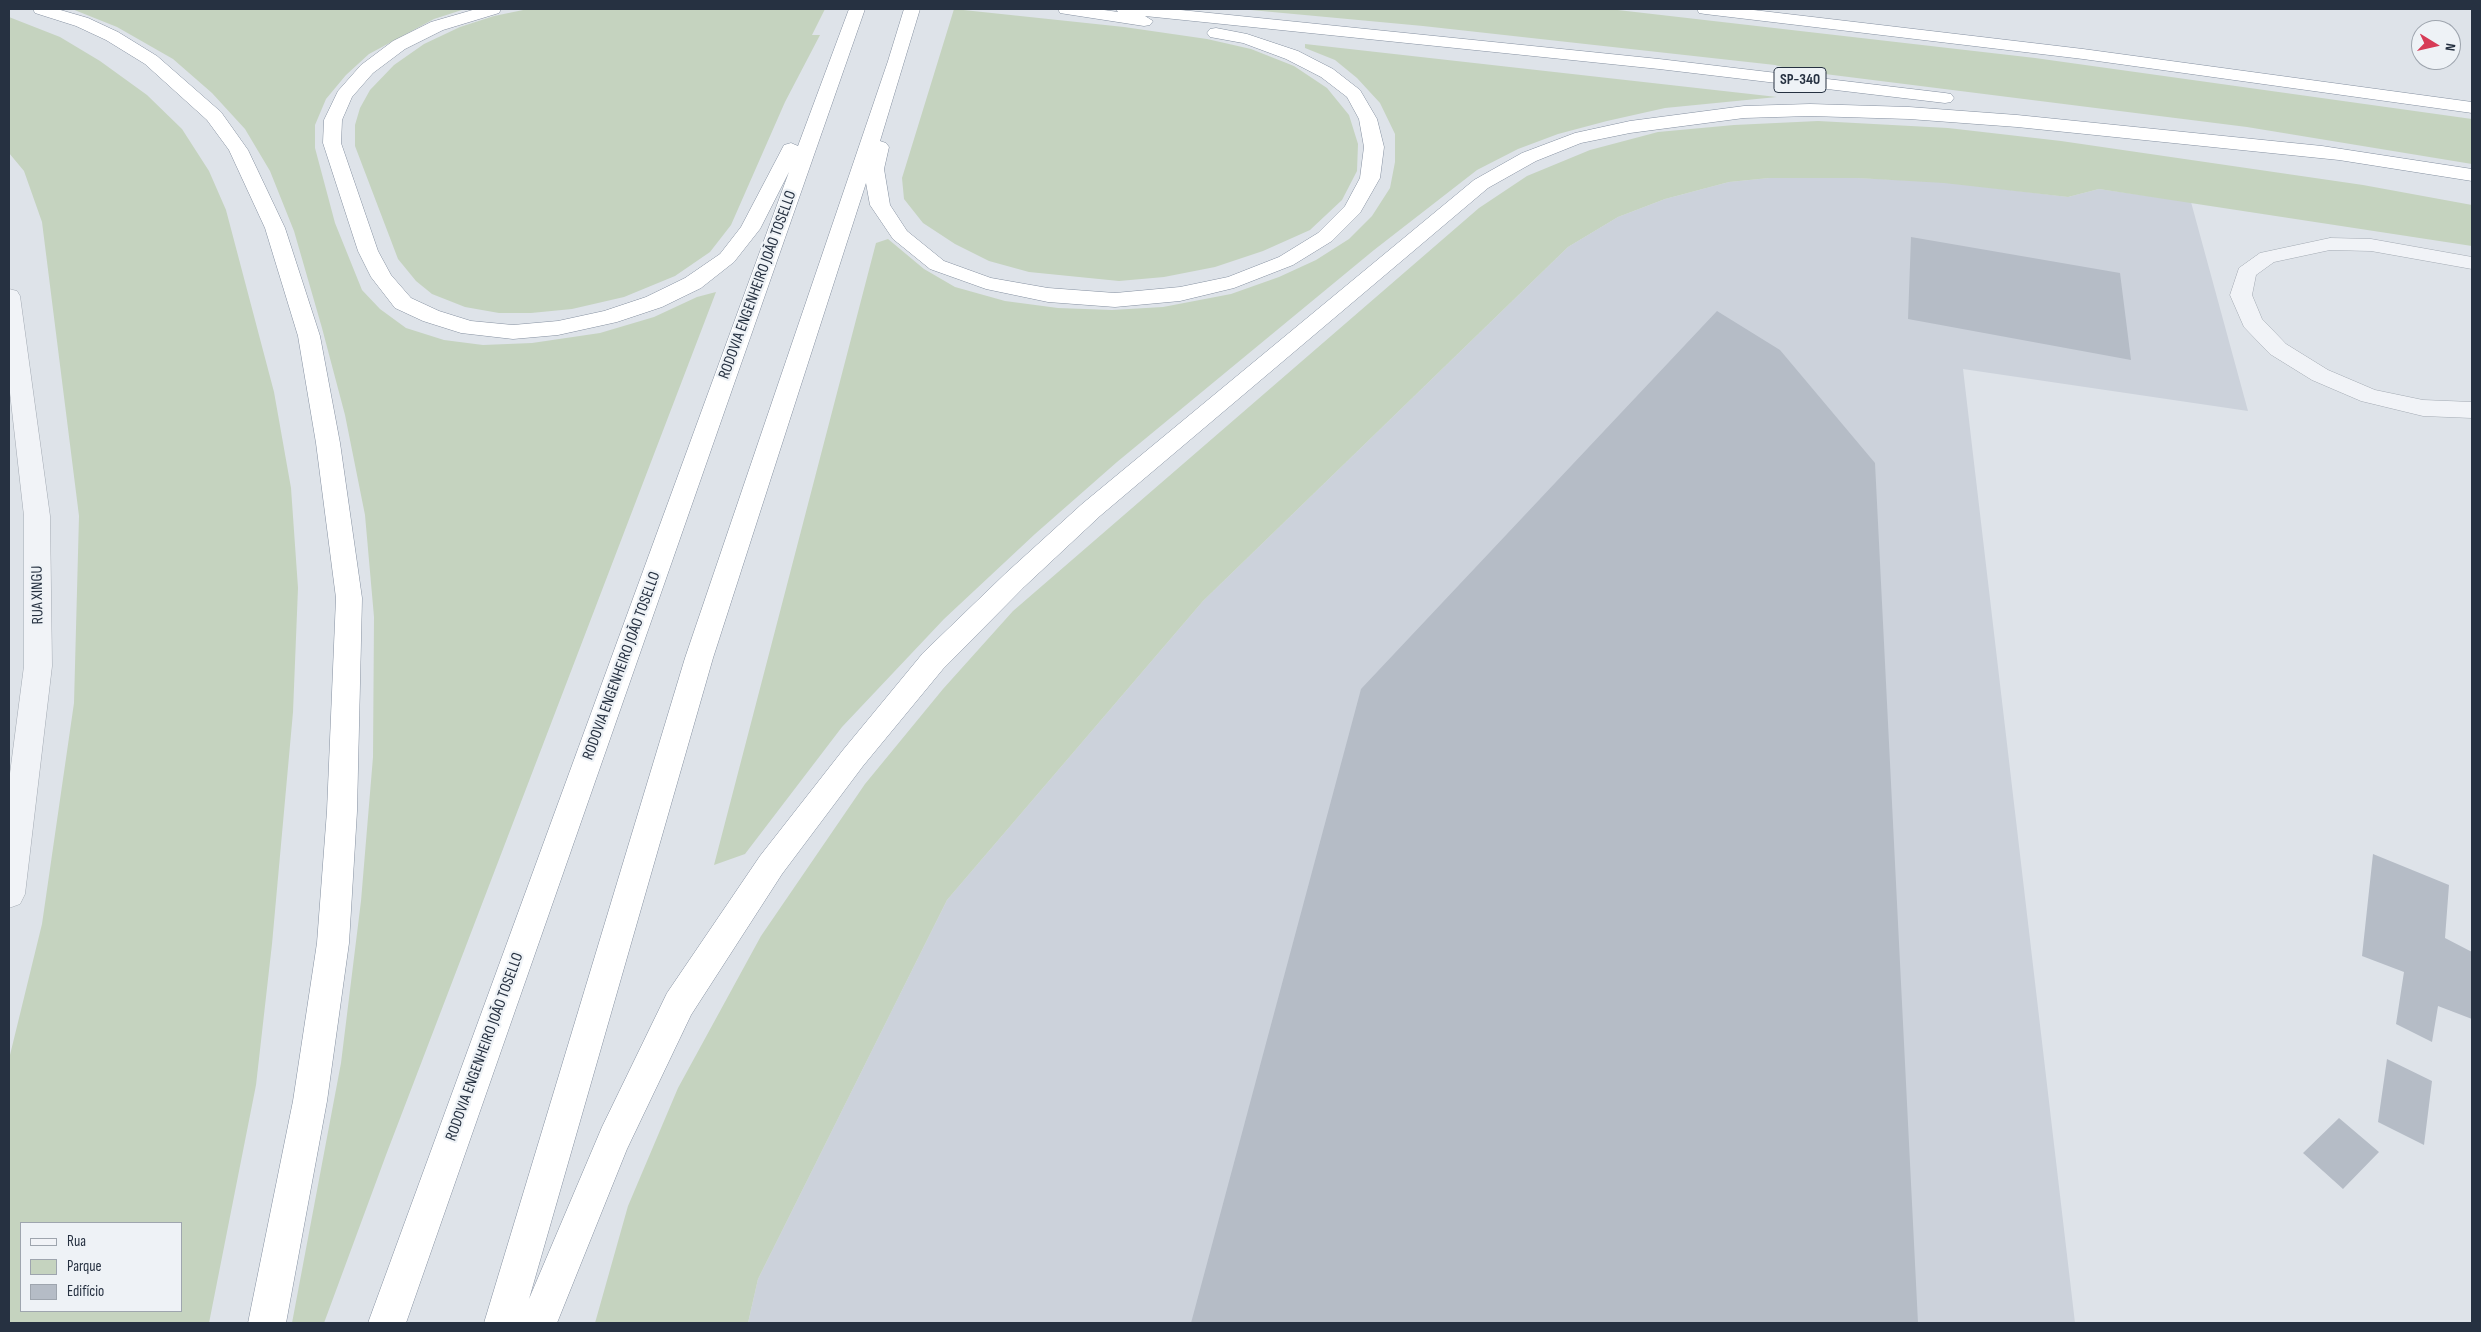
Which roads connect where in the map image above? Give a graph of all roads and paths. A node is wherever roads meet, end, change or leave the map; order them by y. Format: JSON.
{"nodes":[{"id":1,"x":41,"y":9,"type":"edge"},
{"id":2,"x":493,"y":9,"type":"edge"},
{"id":3,"x":857,"y":9,"type":"edge"},
{"id":4,"x":912,"y":9,"type":"edge"},
{"id":5,"x":1066,"y":9,"type":"edge"},
{"id":6,"x":1124,"y":9,"type":"edge"},
{"id":7,"x":1705,"y":9,"type":"edge"},
{"id":8,"x":1896,"y":15,"type":"dead end"},
{"id":9,"x":846,"y":38,"type":"junction"},
{"id":10,"x":897,"y":61,"type":"junction"},
{"id":11,"x":2472,"y":107,"type":"edge"},
{"id":12,"x":2338,"y":155,"type":"junction"},
{"id":13,"x":2472,"y":175,"type":"edge"},
{"id":14,"x":2472,"y":263,"type":"edge"},
{"id":15,"x":9,"y":296,"type":"edge"},
{"id":16,"x":2472,"y":410,"type":"edge"},
{"id":17,"x":9,"y":894,"type":"edge"},
{"id":18,"x":266,"y":1323,"type":"edge"},
{"id":19,"x":387,"y":1323,"type":"edge"},
{"id":20,"x":503,"y":1323,"type":"edge"},
{"id":21,"x":538,"y":1323,"type":"edge"}],
"edges":[{"from":1,"to":18,"type":"highway"},
{"from":2,"to":9,"type":"highway"},
{"from":3,"to":9,"type":"highway","name":"RODOVIA ENGENHEIRO JOÃO TOSELLO"},
{"from":4,"to":10,"type":"highway"},
{"from":5,"to":10,"type":"highway"},
{"from":6,"to":12,"type":"highway","number":"SP-340"},
{"from":7,"to":11,"type":"highway"},
{"from":8,"to":11,"type":"highway"},
{"from":9,"to":19,"type":"highway","name":"RODOVIA ENGENHEIRO JOÃO TOSELLO"},
{"from":10,"to":20,"type":"highway"},
{"from":12,"to":13,"type":"highway","number":"SP-340"},
{"from":12,"to":21,"type":"highway"},
{"from":14,"to":16,"type":"street"},
{"from":15,"to":17,"type":"street","name":"RUA XINGU"}]}
